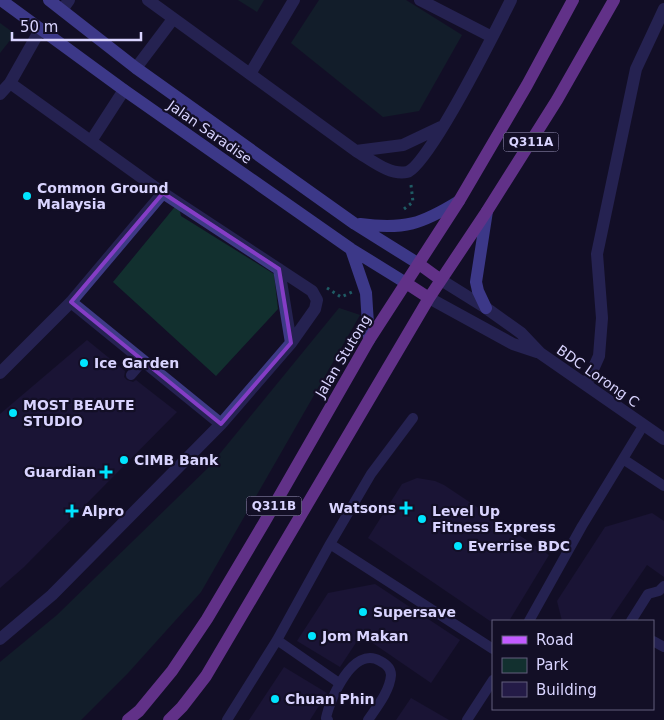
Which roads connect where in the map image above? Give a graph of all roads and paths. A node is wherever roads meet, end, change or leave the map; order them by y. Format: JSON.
{"nodes":[{"id":1,"x":1,"y":0,"type":"edge"},
{"id":2,"x":48,"y":0,"type":"edge"},
{"id":3,"x":148,"y":0,"type":"edge"},
{"id":4,"x":294,"y":0,"type":"edge"},
{"id":5,"x":420,"y":0,"type":"edge"},
{"id":6,"x":512,"y":0,"type":"edge"},
{"id":7,"x":573,"y":0,"type":"edge"},
{"id":8,"x":614,"y":0,"type":"edge"},
{"id":9,"x":66,"y":5,"type":"edge"},
{"id":10,"x":664,"y":9,"type":"edge"},
{"id":11,"x":172,"y":18,"type":"junction"},
{"id":12,"x":40,"y":30,"type":"junction"},
{"id":13,"x":492,"y":37,"type":"junction"},
{"id":14,"x":136,"y":68,"type":"junction"},
{"id":15,"x":250,"y":74,"type":"junction"},
{"id":16,"x":10,"y":83,"type":"junction"},
{"id":17,"x":124,"y":90,"type":"junction"},
{"id":18,"x":0,"y":94,"type":"edge"},
{"id":19,"x":444,"y":126,"type":"junction"},
{"id":20,"x":91,"y":141,"type":"junction"},
{"id":21,"x":356,"y":151,"type":"junction"},
{"id":22,"x":409,"y":172,"type":"junction"},
{"id":23,"x":163,"y":193,"type":"junction"},
{"id":24,"x":459,"y":201,"type":"junction"},
{"id":25,"x":487,"y":211,"type":"junction"},
{"id":26,"x":355,"y":224,"type":"junction"},
{"id":27,"x":397,"y":227,"type":"junction"},
{"id":28,"x":351,"y":249,"type":"junction"},
{"id":29,"x":419,"y":264,"type":"junction"},
{"id":30,"x":279,"y":269,"type":"junction"},
{"id":31,"x":441,"y":280,"type":"junction"},
{"id":32,"x":406,"y":284,"type":"junction"},
{"id":33,"x":364,"y":287,"type":"junction"},
{"id":34,"x":429,"y":298,"type":"junction"},
{"id":35,"x":317,"y":300,"type":"junction"},
{"id":36,"x":71,"y":302,"type":"junction"},
{"id":37,"x":486,"y":308,"type":"junction"},
{"id":38,"x":369,"y":340,"type":"junction"},
{"id":39,"x":291,"y":343,"type":"junction"},
{"id":40,"x":540,"y":353,"type":"junction"},
{"id":41,"x":143,"y":361,"type":"junction"},
{"id":42,"x":0,"y":373,"type":"edge"},
{"id":43,"x":130,"y":375,"type":"dead end"},
{"id":44,"x":586,"y":385,"type":"junction"},
{"id":45,"x":413,"y":418,"type":"dead end"},
{"id":46,"x":221,"y":424,"type":"junction"},
{"id":47,"x":643,"y":426,"type":"junction"},
{"id":48,"x":664,"y":439,"type":"edge"},
{"id":49,"x":623,"y":459,"type":"junction"},
{"id":50,"x":664,"y":486,"type":"edge"},
{"id":51,"x":330,"y":544,"type":"junction"},
{"id":52,"x":664,"y":586,"type":"edge"},
{"id":53,"x":530,"y":620,"type":"edge"},
{"id":54,"x":631,"y":620,"type":"edge"},
{"id":55,"x":0,"y":639,"type":"edge"},
{"id":56,"x":277,"y":640,"type":"junction"},
{"id":57,"x":492,"y":648,"type":"edge"},
{"id":58,"x":492,"y":682,"type":"edge"},
{"id":59,"x":339,"y":683,"type":"junction"},
{"id":60,"x":128,"y":720,"type":"edge"},
{"id":61,"x":169,"y":720,"type":"edge"},
{"id":62,"x":227,"y":720,"type":"edge"},
{"id":63,"x":328,"y":720,"type":"edge"},
{"id":64,"x":368,"y":720,"type":"edge"},
{"id":65,"x":467,"y":720,"type":"edge"}],
"edges":[{"from":1,"to":12,"type":"main road","name":"Jalan Saradise"},
{"from":2,"to":9,"type":"main road","name":"Jalan Saradise"},
{"from":3,"to":11,"type":"street"},
{"from":4,"to":15,"type":"street"},
{"from":5,"to":13,"type":"street"},
{"from":6,"to":13,"type":"street"},
{"from":7,"to":24,"type":"main road","name":"Jalan Stutong","number":"Q311B"},
{"from":8,"to":25,"type":"main road","number":"Q311A"},
{"from":9,"to":14,"type":"main road","name":"Jalan Saradise"},
{"from":10,"to":44,"type":"street"},
{"from":11,"to":14,"type":"street"},
{"from":11,"to":15,"type":"street"},
{"from":12,"to":16,"type":"street"},
{"from":12,"to":17,"type":"main road","name":"Jalan Saradise"},
{"from":13,"to":19,"type":"street"},
{"from":14,"to":26,"type":"main road","name":"Jalan Saradise"},
{"from":15,"to":21,"type":"street"},
{"from":16,"to":18,"type":"street"},
{"from":16,"to":20,"type":"street"},
{"from":17,"to":20,"type":"street"},
{"from":17,"to":28,"type":"main road","name":"Jalan Saradise"},
{"from":19,"to":21,"type":"street"},
{"from":19,"to":22,"type":"street"},
{"from":20,"to":23,"type":"street"},
{"from":21,"to":22,"type":"street"},
{"from":22,"to":27,"type":"path"},
{"from":23,"to":30,"type":"street"},
{"from":23,"to":36,"type":"street"},
{"from":24,"to":27,"type":"main road"},
{"from":24,"to":29,"type":"main road","name":"Jalan Stutong","number":"Q311B"},
{"from":25,"to":31,"type":"main road","number":"Q311A"},
{"from":25,"to":37,"type":"main road"},
{"from":26,"to":27,"type":"main road"},
{"from":26,"to":29,"type":"main road","name":"Jalan Saradise"},
{"from":28,"to":32,"type":"main road","name":"Jalan Saradise"},
{"from":28,"to":33,"type":"main road"},
{"from":29,"to":31,"type":"main road","name":"BDC Lorong C"},
{"from":29,"to":32,"type":"main road","name":"Jalan Stutong","number":"Q311B"},
{"from":30,"to":35,"type":"street"},
{"from":30,"to":39,"type":"street"},
{"from":31,"to":34,"type":"main road","number":"Q311A"},
{"from":31,"to":37,"type":"street","name":"BDC Lorong C"},
{"from":32,"to":34,"type":"main road","name":"BDC Lorong C"},
{"from":32,"to":38,"type":"main road","name":"Jalan Stutong","number":"Q311B"},
{"from":33,"to":35,"type":"path"},
{"from":33,"to":38,"type":"main road"},
{"from":34,"to":40,"type":"street","name":"BDC Lorong C"},
{"from":34,"to":61,"type":"main road","number":"Q311A"},
{"from":35,"to":39,"type":"street"},
{"from":36,"to":41,"type":"street"},
{"from":36,"to":42,"type":"street"},
{"from":37,"to":40,"type":"street","name":"BDC Lorong C"},
{"from":38,"to":60,"type":"main road","name":"Jalan Stutong","number":"Q311B"},
{"from":39,"to":46,"type":"street"},
{"from":40,"to":44,"type":"street","name":"BDC Lorong C"},
{"from":41,"to":43,"type":"lane"},
{"from":41,"to":46,"type":"street"},
{"from":44,"to":47,"type":"street","name":"BDC Lorong C"},
{"from":45,"to":51,"type":"lane"},
{"from":46,"to":55,"type":"street"},
{"from":47,"to":48,"type":"street","name":"BDC Lorong C"},
{"from":47,"to":49,"type":"lane"},
{"from":49,"to":50,"type":"lane"},
{"from":49,"to":53,"type":"lane"},
{"from":51,"to":56,"type":"lane"},
{"from":51,"to":57,"type":"lane"},
{"from":52,"to":54,"type":"lane"},
{"from":56,"to":59,"type":"lane"},
{"from":56,"to":62,"type":"lane"},
{"from":58,"to":65,"type":"lane"},
{"from":59,"to":63,"type":"lane"},
{"from":59,"to":64,"type":"lane"}]}
